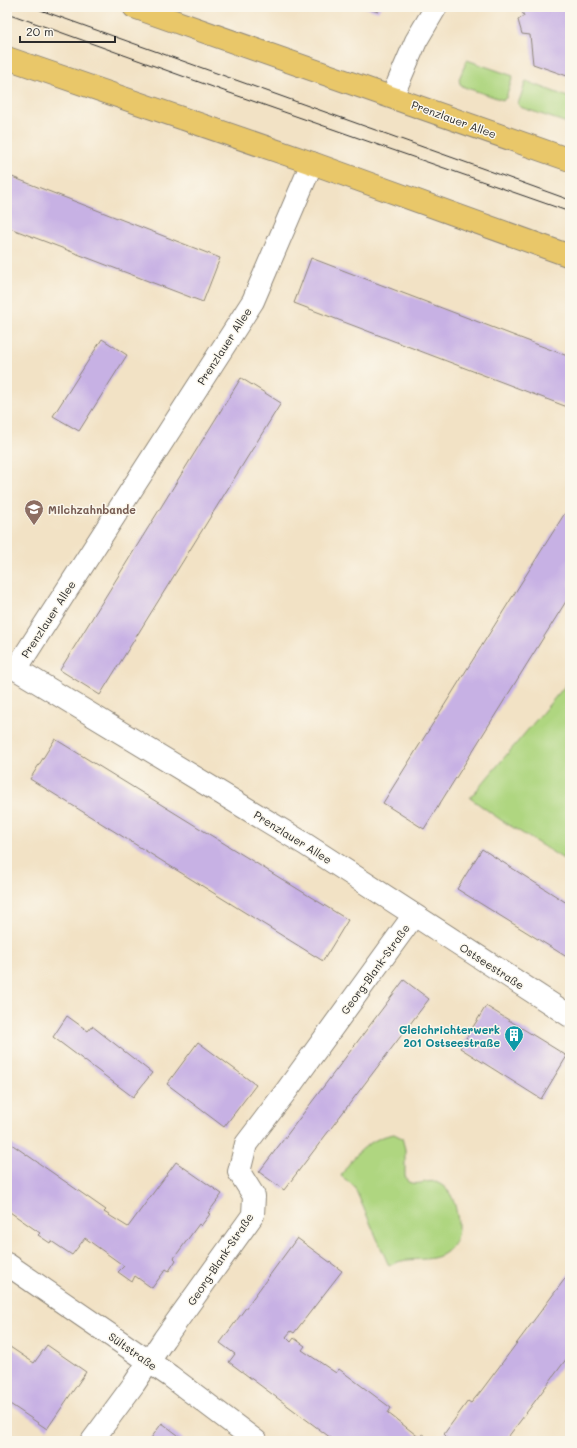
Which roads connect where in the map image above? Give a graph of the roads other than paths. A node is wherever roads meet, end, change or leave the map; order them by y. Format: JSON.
{"nodes":[{"id":1,"x":134,"y":7,"type":"edge"},
{"id":2,"x":436,"y":7,"type":"edge"},
{"id":3,"x":7,"y":58,"type":"edge"},
{"id":4,"x":392,"y":97,"type":"junction"},
{"id":5,"x":570,"y":160,"type":"edge"},
{"id":6,"x":312,"y":163,"type":"junction"},
{"id":7,"x":570,"y":256,"type":"edge"},
{"id":8,"x":414,"y":915,"type":"junction"},
{"id":9,"x":570,"y":1016,"type":"edge"},
{"id":10,"x":7,"y":1264,"type":"edge"},
{"id":11,"x":150,"y":1362,"type":"junction"},
{"id":12,"x":92,"y":1441,"type":"edge"},
{"id":13,"x":256,"y":1441,"type":"edge"}],
"edges":[{"from":1,"to":4,"type":"main road","name":"Prenzlauer Allee"},
{"from":2,"to":4,"type":"street"},
{"from":3,"to":6,"type":"main road"},
{"from":4,"to":5,"type":"main road","name":"Prenzlauer Allee"},
{"from":6,"to":7,"type":"main road"},
{"from":6,"to":8,"type":"street","name":"Prenzlauer Allee"},
{"from":8,"to":9,"type":"street","name":"Ostseestraße"},
{"from":8,"to":11,"type":"street","name":"Georg-Blank-Straße"},
{"from":10,"to":11,"type":"street","name":"Sültstraße"},
{"from":11,"to":12,"type":"street","name":"Georg-Blank-Straße"},
{"from":11,"to":13,"type":"street","name":"Sültstraße"}]}
